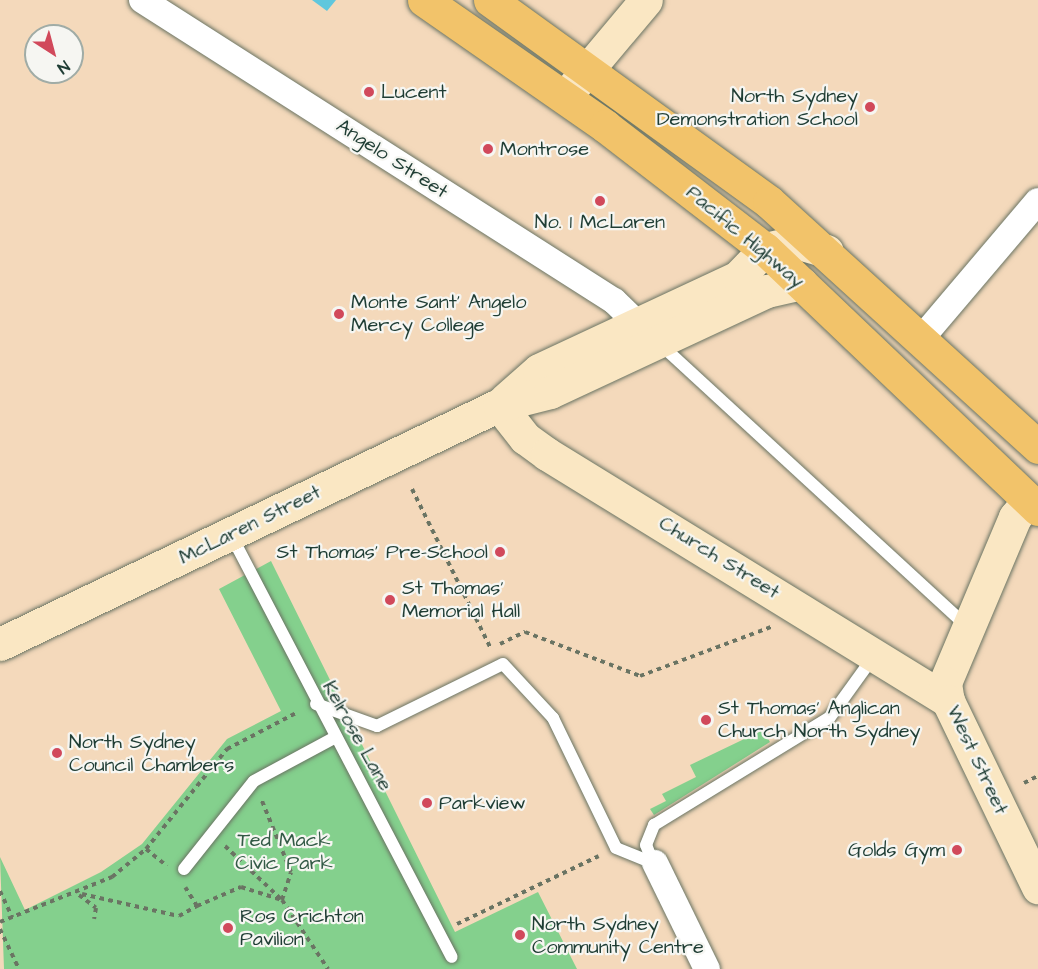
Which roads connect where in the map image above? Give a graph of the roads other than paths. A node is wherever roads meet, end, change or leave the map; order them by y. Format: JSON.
{"nodes":[{"id":1,"x":142,"y":0,"type":"edge"},
{"id":2,"x":424,"y":0,"type":"edge"},
{"id":3,"x":490,"y":0,"type":"edge"},
{"id":4,"x":646,"y":0,"type":"edge"},
{"id":5,"x":588,"y":70,"type":"junction"},
{"id":6,"x":564,"y":98,"type":"junction"},
{"id":7,"x":1038,"y":201,"type":"edge"},
{"id":8,"x":765,"y":249,"type":"junction"},
{"id":9,"x":827,"y":251,"type":"junction"},
{"id":10,"x":801,"y":283,"type":"junction"},
{"id":11,"x":648,"y":332,"type":"junction"},
{"id":12,"x":920,"y":340,"type":"junction"},
{"id":13,"x":499,"y":405,"type":"junction"},
{"id":14,"x":1038,"y":447,"type":"edge"},
{"id":15,"x":1033,"y":505,"type":"edge"},
{"id":16,"x":230,"y":534,"type":"junction"},
{"id":17,"x":966,"y":626,"type":"junction"},
{"id":18,"x":0,"y":644,"type":"edge"},
{"id":19,"x":875,"y":656,"type":"junction"},
{"id":20,"x":948,"y":701,"type":"junction"},
{"id":21,"x":315,"y":703,"type":"junction"},
{"id":22,"x":334,"y":738,"type":"junction"},
{"id":23,"x":652,"y":863,"type":"junction"},
{"id":24,"x":184,"y":869,"type":"dead end"},
{"id":25,"x":1038,"y":887,"type":"edge"},
{"id":26,"x":452,"y":957,"type":"dead end"},
{"id":27,"x":707,"y":969,"type":"edge"}],
"edges":[{"from":1,"to":11,"type":"street","name":"Angelo Street"},
{"from":2,"to":6,"type":"main road","name":"Pacific Highway"},
{"from":3,"to":5,"type":"main road","name":"Pacific Highway"},
{"from":4,"to":5,"type":"street"},
{"from":5,"to":6,"type":"street"},
{"from":5,"to":9,"type":"main road","name":"Pacific Highway"},
{"from":6,"to":8,"type":"main road","name":"Pacific Highway"},
{"from":7,"to":12,"type":"street"},
{"from":8,"to":9,"type":"street"},
{"from":8,"to":10,"type":"main road","name":"Pacific Highway"},
{"from":8,"to":11,"type":"street","name":"McLaren Street"},
{"from":9,"to":12,"type":"main road","name":"Pacific Highway"},
{"from":10,"to":11,"type":"street","name":"McLaren Street"},
{"from":10,"to":15,"type":"main road","name":"Pacific Highway"},
{"from":11,"to":13,"type":"street","name":"McLaren Street"},
{"from":11,"to":17,"type":"lane"},
{"from":12,"to":14,"type":"main road","name":"Pacific Highway"},
{"from":13,"to":16,"type":"street","name":"McLaren Street"},
{"from":13,"to":19,"type":"street","name":"Church Street"},
{"from":15,"to":17,"type":"street","name":"West Street"},
{"from":16,"to":18,"type":"street","name":"McLaren Street"},
{"from":16,"to":21,"type":"lane","name":"Kelrose Lane"},
{"from":17,"to":20,"type":"street","name":"West Street"},
{"from":19,"to":20,"type":"street","name":"Church Street"},
{"from":19,"to":23,"type":"lane"},
{"from":20,"to":25,"type":"street","name":"West Street"},
{"from":21,"to":22,"type":"lane","name":"Kelrose Lane"},
{"from":21,"to":23,"type":"lane"},
{"from":22,"to":24,"type":"lane"},
{"from":22,"to":26,"type":"lane","name":"Kelrose Lane"},
{"from":23,"to":27,"type":"street"}]}
